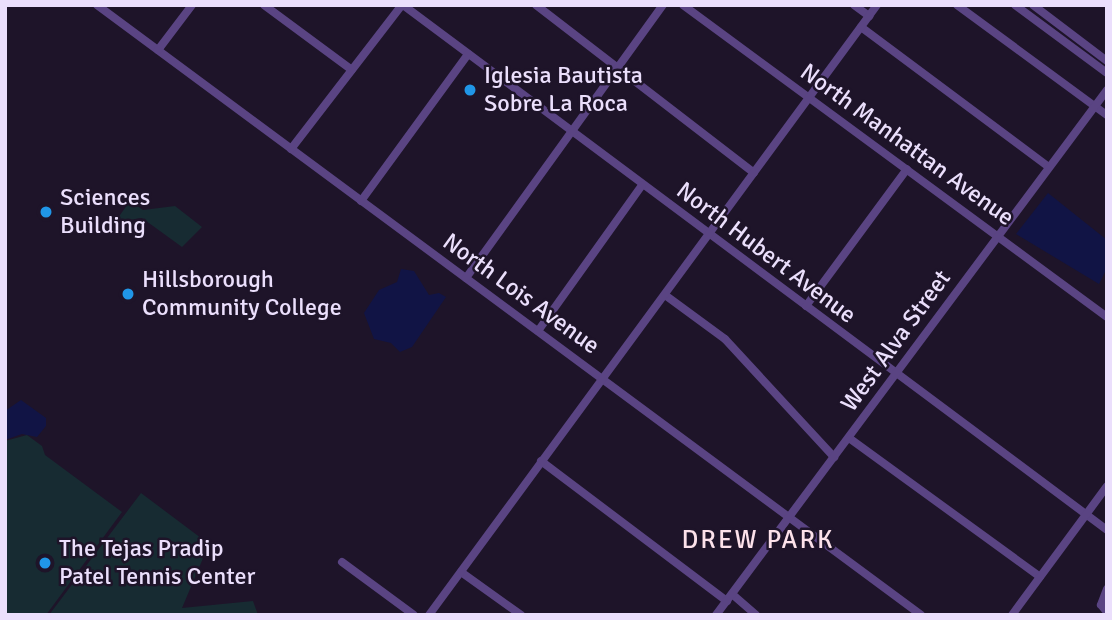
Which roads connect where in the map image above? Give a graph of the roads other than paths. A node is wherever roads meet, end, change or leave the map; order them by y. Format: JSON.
{"nodes":[{"id":1,"x":97,"y":5,"type":"edge"},
{"id":2,"x":192,"y":5,"type":"edge"},
{"id":3,"x":264,"y":5,"type":"edge"},
{"id":4,"x":402,"y":5,"type":"edge"},
{"id":5,"x":536,"y":5,"type":"edge"},
{"id":6,"x":663,"y":5,"type":"edge"},
{"id":7,"x":682,"y":5,"type":"edge"},
{"id":8,"x":854,"y":5,"type":"edge"},
{"id":9,"x":877,"y":5,"type":"edge"},
{"id":10,"x":957,"y":5,"type":"edge"},
{"id":11,"x":1015,"y":5,"type":"edge"},
{"id":12,"x":1033,"y":5,"type":"edge"},
{"id":13,"x":869,"y":16,"type":"junction"},
{"id":14,"x":861,"y":27,"type":"junction"},
{"id":15,"x":158,"y":50,"type":"junction"},
{"id":16,"x":468,"y":54,"type":"junction"},
{"id":17,"x":1107,"y":61,"type":"edge"},
{"id":18,"x":618,"y":67,"type":"junction"},
{"id":19,"x":352,"y":70,"type":"junction"},
{"id":20,"x":1107,"y":73,"type":"edge"},
{"id":21,"x":1107,"y":90,"type":"edge"},
{"id":22,"x":809,"y":98,"type":"junction"},
{"id":23,"x":1095,"y":106,"type":"junction"},
{"id":24,"x":1107,"y":115,"type":"edge"},
{"id":25,"x":573,"y":132,"type":"junction"},
{"id":26,"x":291,"y":149,"type":"junction"},
{"id":27,"x":1049,"y":167,"type":"junction"},
{"id":28,"x":907,"y":169,"type":"junction"},
{"id":29,"x":754,"y":173,"type":"junction"},
{"id":30,"x":642,"y":185,"type":"junction"},
{"id":31,"x":360,"y":201,"type":"junction"},
{"id":32,"x":709,"y":235,"type":"junction"},
{"id":33,"x":998,"y":235,"type":"junction"},
{"id":34,"x":466,"y":278,"type":"junction"},
{"id":35,"x":665,"y":295,"type":"junction"},
{"id":36,"x":806,"y":306,"type":"junction"},
{"id":37,"x":1107,"y":317,"type":"edge"},
{"id":38,"x":538,"y":331,"type":"junction"},
{"id":39,"x":896,"y":373,"type":"junction"},
{"id":40,"x":604,"y":379,"type":"junction"},
{"id":41,"x":849,"y":438,"type":"junction"},
{"id":42,"x":834,"y":457,"type":"junction"},
{"id":43,"x":541,"y":461,"type":"junction"},
{"id":44,"x":1107,"y":486,"type":"edge"},
{"id":45,"x":1086,"y":515,"type":"junction"},
{"id":46,"x":790,"y":517,"type":"junction"},
{"id":47,"x":1107,"y":530,"type":"edge"},
{"id":48,"x":342,"y":562,"type":"dead end"},
{"id":49,"x":461,"y":572,"type":"junction"},
{"id":50,"x":1040,"y":577,"type":"junction"},
{"id":51,"x":1107,"y":589,"type":"edge"},
{"id":52,"x":729,"y":597,"type":"junction"},
{"id":53,"x":1107,"y":612,"type":"edge"},
{"id":54,"x":414,"y":615,"type":"edge"},
{"id":55,"x":429,"y":615,"type":"edge"},
{"id":56,"x":521,"y":615,"type":"edge"},
{"id":57,"x":716,"y":615,"type":"edge"},
{"id":58,"x":756,"y":615,"type":"edge"},
{"id":59,"x":921,"y":615,"type":"edge"},
{"id":60,"x":1012,"y":615,"type":"edge"}],
"edges":[{"from":1,"to":15,"type":"street","name":"North Lois Avenue"},
{"from":2,"to":15,"type":"street"},
{"from":3,"to":19,"type":"street"},
{"from":4,"to":16,"type":"street","name":"North Hubert Avenue"},
{"from":4,"to":19,"type":"street"},
{"from":5,"to":18,"type":"street"},
{"from":6,"to":18,"type":"street"},
{"from":7,"to":22,"type":"street","name":"North Manhattan Avenue"},
{"from":8,"to":13,"type":"street"},
{"from":9,"to":13,"type":"street"},
{"from":10,"to":23,"type":"street"},
{"from":11,"to":20,"type":"street"},
{"from":12,"to":17,"type":"street"},
{"from":13,"to":14,"type":"street"},
{"from":14,"to":22,"type":"street"},
{"from":14,"to":27,"type":"street"},
{"from":15,"to":26,"type":"street","name":"North Lois Avenue"},
{"from":16,"to":25,"type":"street","name":"North Hubert Avenue"},
{"from":16,"to":31,"type":"street"},
{"from":18,"to":25,"type":"street"},
{"from":18,"to":29,"type":"street"},
{"from":19,"to":26,"type":"street"},
{"from":21,"to":23,"type":"street","name":"West Alva Street"},
{"from":22,"to":28,"type":"street","name":"North Manhattan Avenue"},
{"from":22,"to":29,"type":"street"},
{"from":23,"to":24,"type":"street"},
{"from":23,"to":27,"type":"street","name":"West Alva Street"},
{"from":25,"to":30,"type":"street","name":"North Hubert Avenue"},
{"from":25,"to":34,"type":"street"},
{"from":26,"to":31,"type":"street","name":"North Lois Avenue"},
{"from":27,"to":33,"type":"street","name":"West Alva Street"},
{"from":28,"to":33,"type":"street","name":"North Manhattan Avenue"},
{"from":28,"to":36,"type":"street"},
{"from":29,"to":32,"type":"street"},
{"from":30,"to":32,"type":"street","name":"North Hubert Avenue"},
{"from":30,"to":38,"type":"street"},
{"from":31,"to":34,"type":"street","name":"North Lois Avenue"},
{"from":32,"to":35,"type":"street"},
{"from":32,"to":36,"type":"street","name":"North Hubert Avenue"},
{"from":33,"to":37,"type":"street","name":"North Manhattan Avenue"},
{"from":33,"to":39,"type":"street","name":"West Alva Street"},
{"from":34,"to":38,"type":"street","name":"North Lois Avenue"},
{"from":35,"to":40,"type":"street"},
{"from":35,"to":42,"type":"street"},
{"from":36,"to":39,"type":"street","name":"North Hubert Avenue"},
{"from":38,"to":40,"type":"street","name":"North Lois Avenue"},
{"from":39,"to":41,"type":"street","name":"West Alva Street"},
{"from":39,"to":45,"type":"street","name":"North Hubert Avenue"},
{"from":40,"to":43,"type":"street"},
{"from":40,"to":46,"type":"street","name":"North Lois Avenue"},
{"from":41,"to":42,"type":"street","name":"West Alva Street"},
{"from":41,"to":50,"type":"street"},
{"from":42,"to":46,"type":"street","name":"West Alva Street"},
{"from":43,"to":49,"type":"street"},
{"from":43,"to":52,"type":"street"},
{"from":44,"to":45,"type":"street"},
{"from":45,"to":47,"type":"street","name":"North Hubert Avenue"},
{"from":45,"to":50,"type":"street"},
{"from":46,"to":52,"type":"street","name":"West Alva Street"},
{"from":46,"to":59,"type":"street","name":"North Lois Avenue"},
{"from":48,"to":54,"type":"street"},
{"from":49,"to":55,"type":"street"},
{"from":49,"to":56,"type":"street"},
{"from":50,"to":60,"type":"street"},
{"from":51,"to":53,"type":"street"},
{"from":52,"to":57,"type":"street","name":"West Alva Street"},
{"from":52,"to":58,"type":"street"}]}
